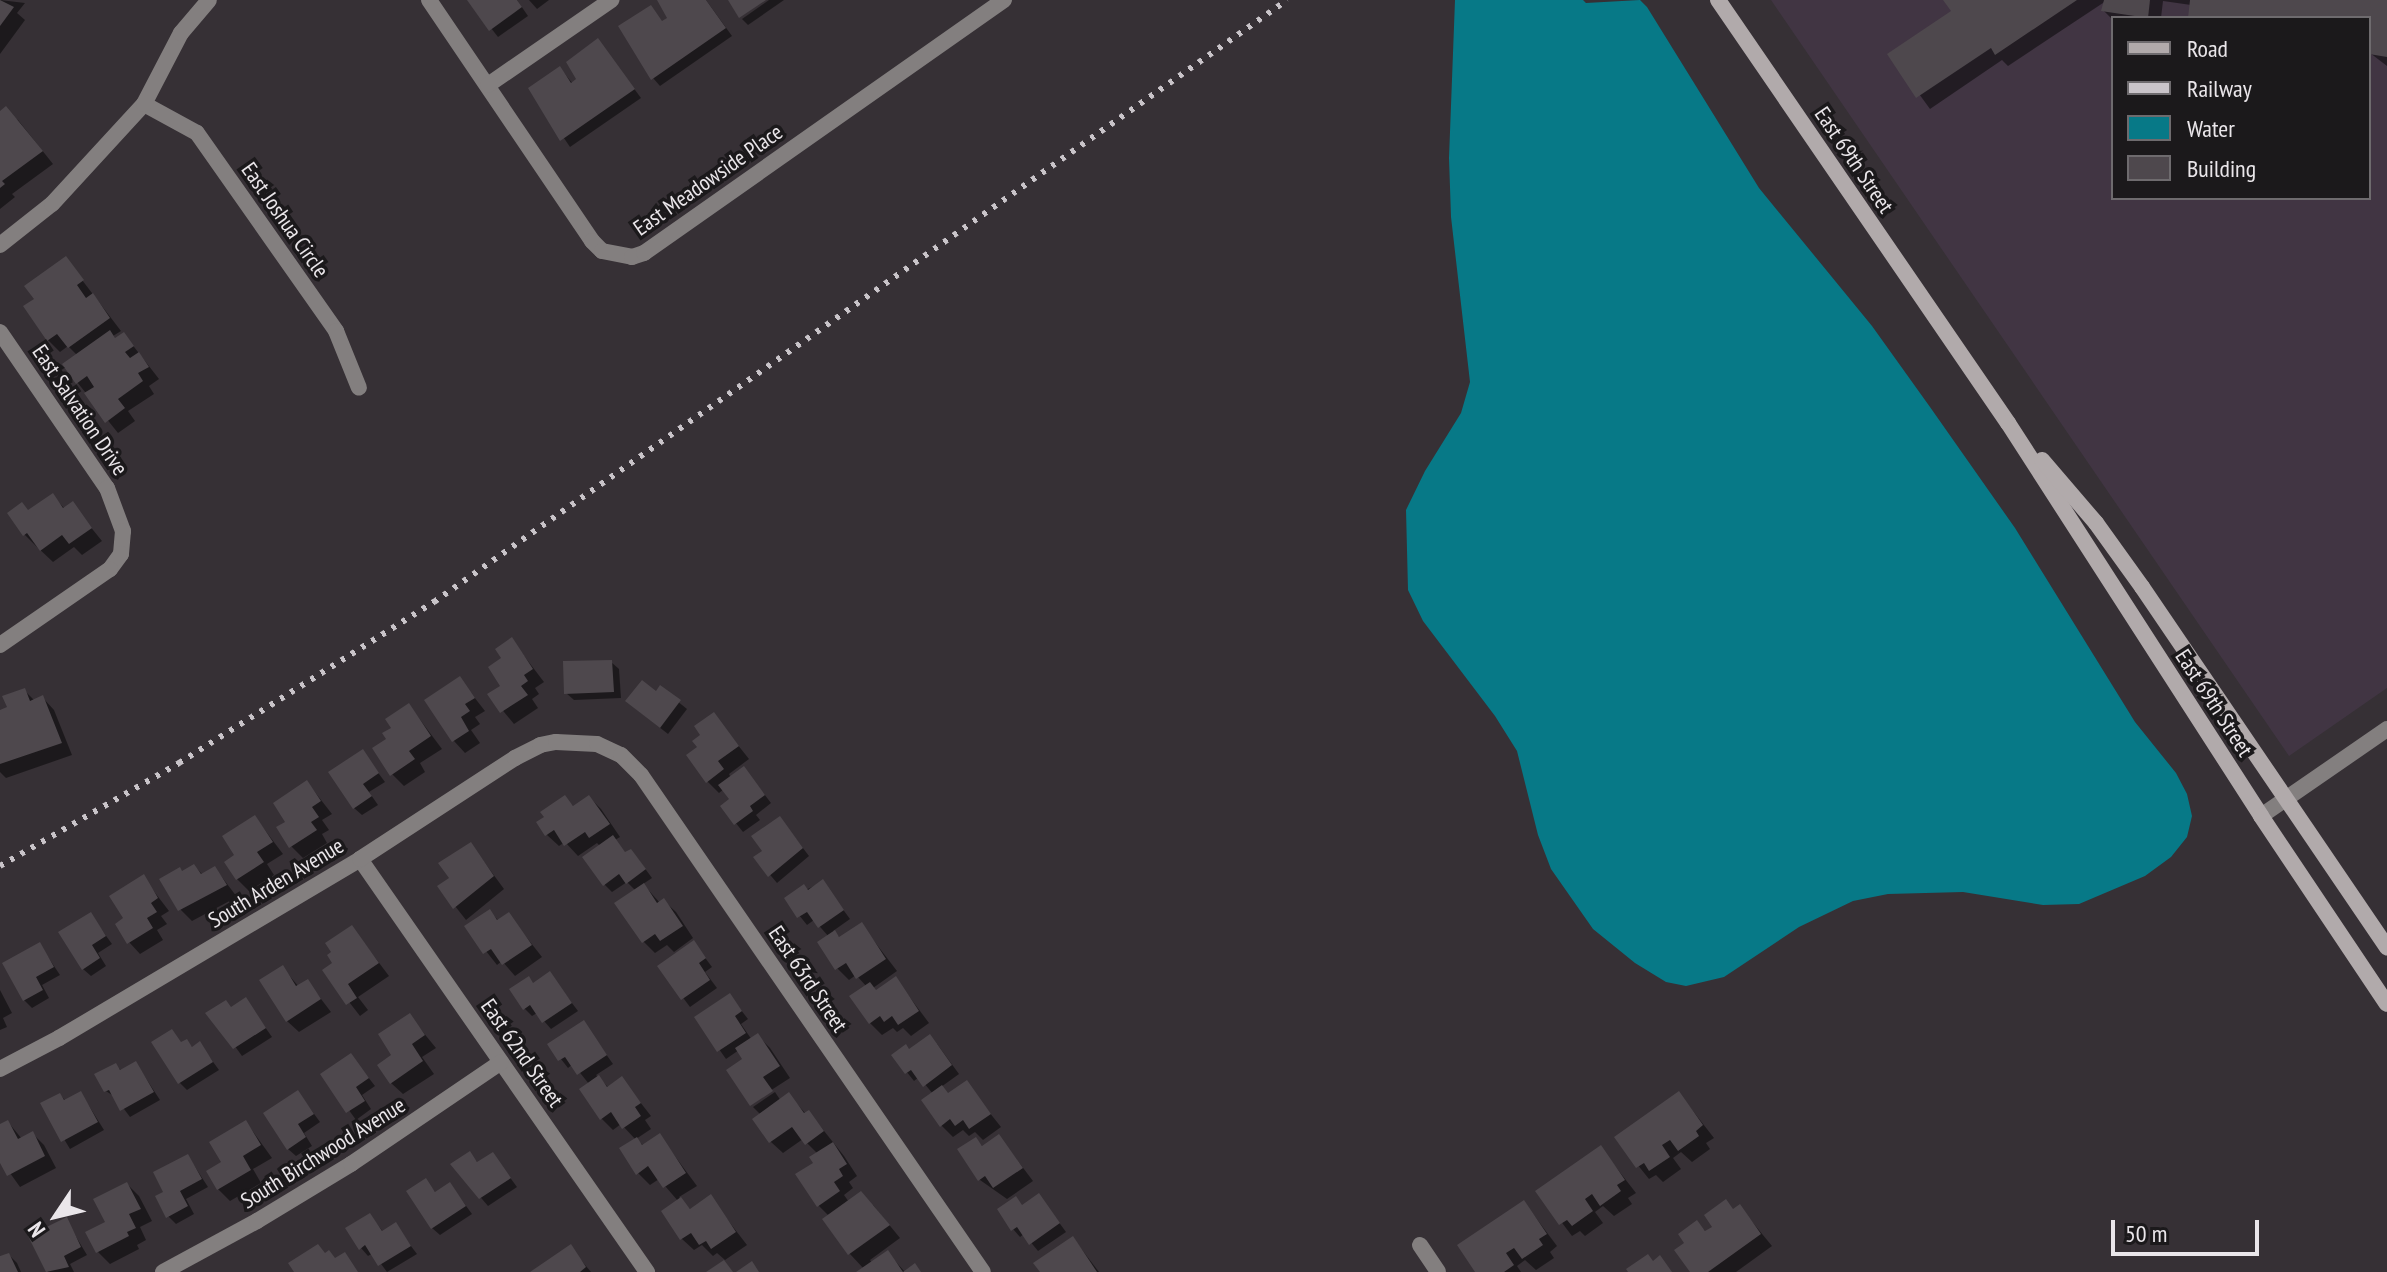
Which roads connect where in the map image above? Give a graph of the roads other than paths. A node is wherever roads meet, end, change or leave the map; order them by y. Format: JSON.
{"nodes":[{"id":1,"x":209,"y":0,"type":"edge"},
{"id":2,"x":429,"y":0,"type":"edge"},
{"id":3,"x":611,"y":0,"type":"edge"},
{"id":4,"x":1004,"y":0,"type":"edge"},
{"id":5,"x":1718,"y":0,"type":"edge"},
{"id":6,"x":488,"y":85,"type":"junction"},
{"id":7,"x":144,"y":104,"type":"junction"},
{"id":8,"x":0,"y":245,"type":"edge"},
{"id":9,"x":0,"y":332,"type":"edge"},
{"id":10,"x":359,"y":388,"type":"dead end"},
{"id":11,"x":2008,"y":423,"type":"junction"},
{"id":12,"x":0,"y":645,"type":"edge"},
{"id":13,"x":2387,"y":729,"type":"edge"},
{"id":14,"x":575,"y":741,"type":"joint"},
{"id":15,"x":2285,"y":799,"type":"junction"},
{"id":16,"x":2261,"y":816,"type":"junction"},
{"id":17,"x":360,"y":859,"type":"junction"},
{"id":18,"x":2387,"y":948,"type":"edge"},
{"id":19,"x":2387,"y":1004,"type":"edge"},
{"id":20,"x":501,"y":1062,"type":"junction"},
{"id":21,"x":0,"y":1069,"type":"edge"},
{"id":22,"x":1420,"y":1245,"type":"dead end"},
{"id":23,"x":163,"y":1272,"type":"edge"},
{"id":24,"x":647,"y":1272,"type":"edge"},
{"id":25,"x":983,"y":1272,"type":"edge"},
{"id":26,"x":1438,"y":1272,"type":"edge"}],
"edges":[{"from":1,"to":7,"type":"street"},
{"from":2,"to":6,"type":"street","name":"East Meadowside Place"},
{"from":3,"to":6,"type":"street"},
{"from":4,"to":6,"type":"street","name":"East Meadowside Place"},
{"from":5,"to":11,"type":"main road","name":"East 69th Street"},
{"from":7,"to":8,"type":"street"},
{"from":7,"to":10,"type":"street","name":"East Joshua Circle"},
{"from":9,"to":12,"type":"street","name":"East Salvation Drive"},
{"from":11,"to":15,"type":"main road","name":"East 69th Street"},
{"from":11,"to":16,"type":"main road","name":"East 69th Street"},
{"from":13,"to":15,"type":"street"},
{"from":14,"to":17,"type":"street","name":"South Arden Avenue"},
{"from":14,"to":25,"type":"street","name":"East 63rd Street"},
{"from":15,"to":16,"type":"street"},
{"from":15,"to":18,"type":"main road","name":"East 69th Street"},
{"from":16,"to":19,"type":"main road","name":"East 69th Street"},
{"from":17,"to":20,"type":"street","name":"East 62nd Street"},
{"from":17,"to":21,"type":"street","name":"South Arden Avenue"},
{"from":20,"to":23,"type":"street","name":"South Birchwood Avenue"},
{"from":20,"to":24,"type":"street","name":"East 62nd Street"},
{"from":22,"to":26,"type":"street"}]}
